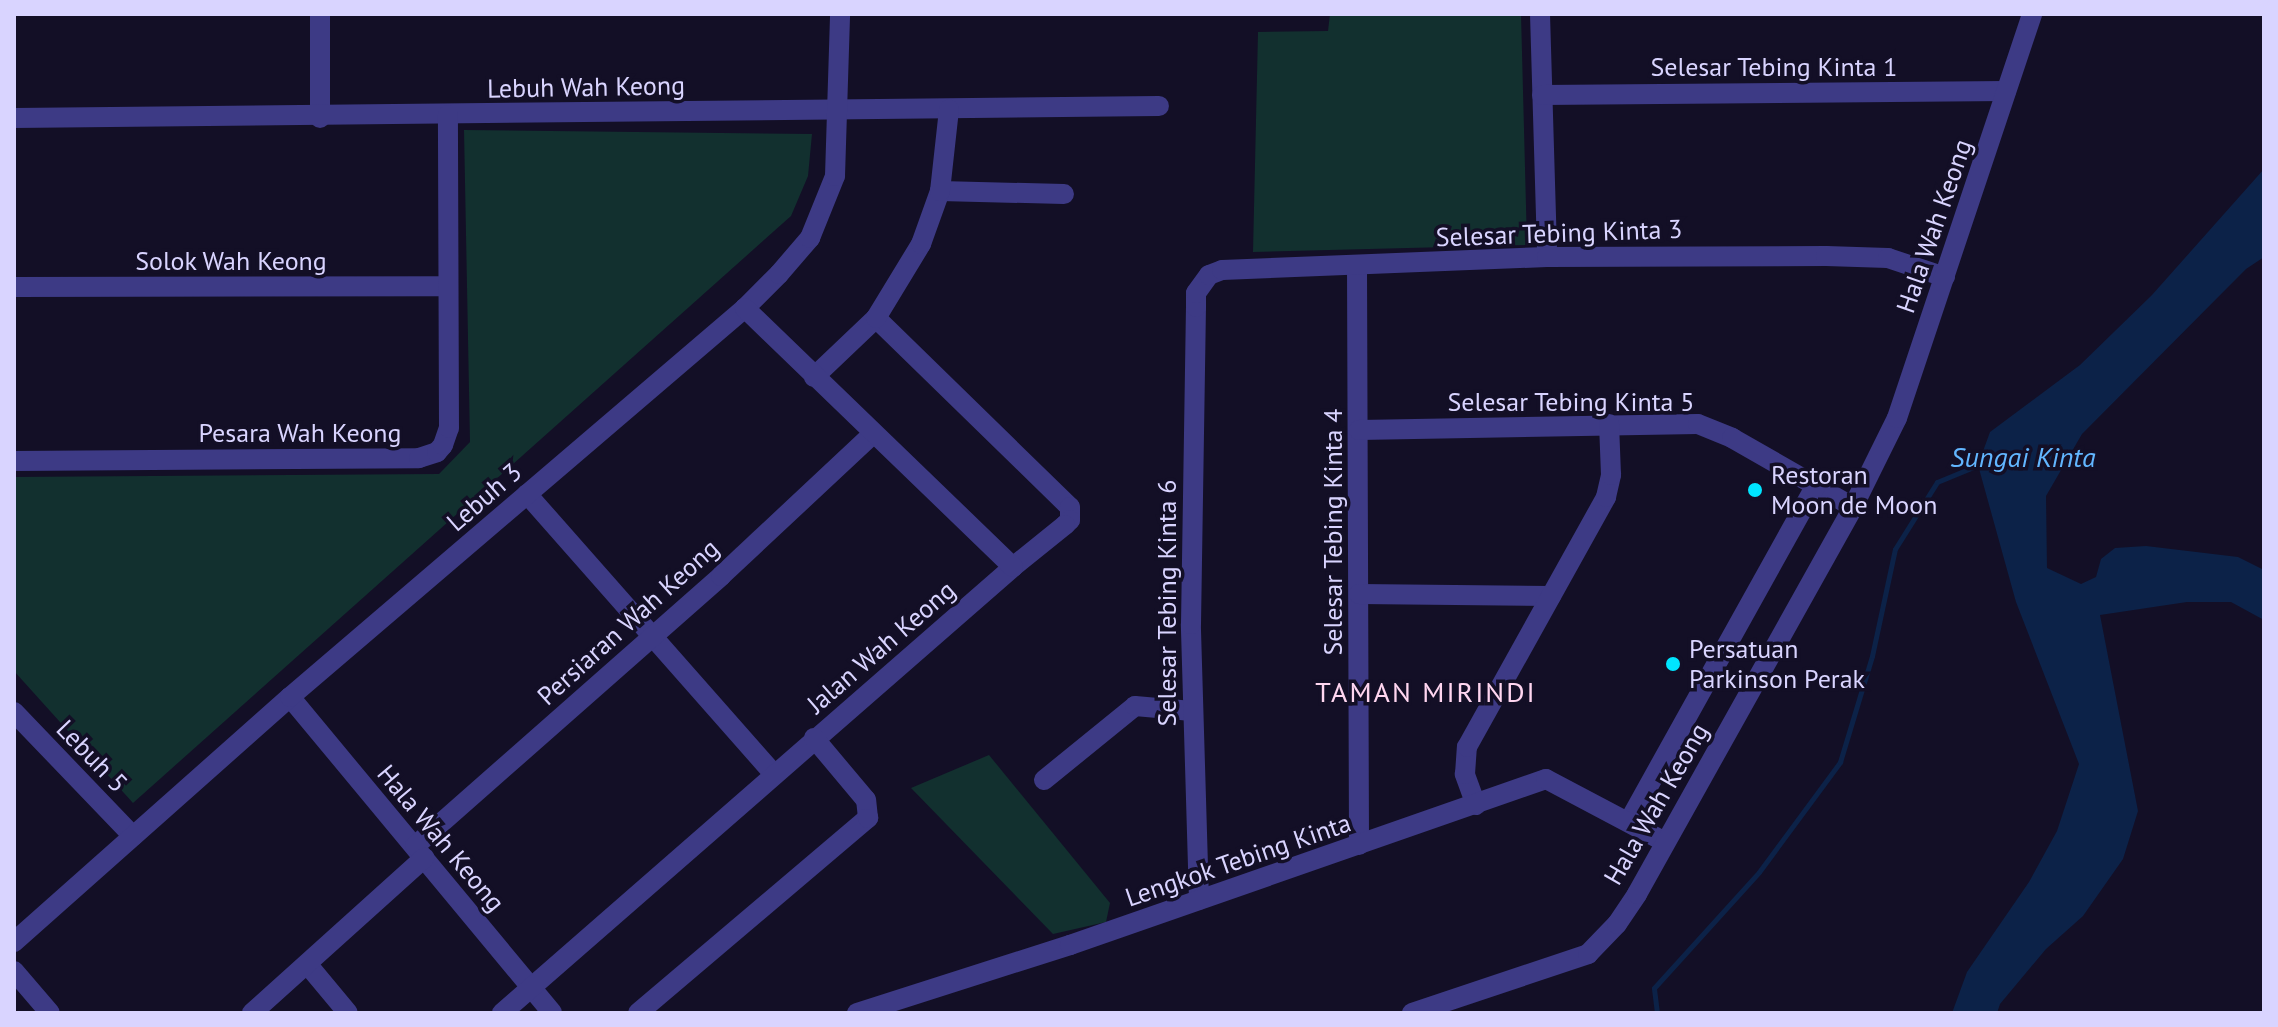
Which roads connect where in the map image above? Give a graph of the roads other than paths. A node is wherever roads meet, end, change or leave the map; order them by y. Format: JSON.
{"nodes":[{"id":1,"x":320,"y":14,"type":"edge"},
{"id":2,"x":840,"y":14,"type":"edge"},
{"id":3,"x":1540,"y":14,"type":"edge"},
{"id":4,"x":2032,"y":14,"type":"edge"},
{"id":5,"x":2006,"y":91,"type":"junction"},
{"id":6,"x":1542,"y":95,"type":"junction"},
{"id":7,"x":1159,"y":106,"type":"dead end"},
{"id":8,"x":949,"y":109,"type":"junction"},
{"id":9,"x":839,"y":111,"type":"junction"},
{"id":10,"x":448,"y":115,"type":"junction"},
{"id":11,"x":14,"y":118,"type":"edge"},
{"id":12,"x":320,"y":118,"type":"junction"},
{"id":13,"x":940,"y":191,"type":"junction"},
{"id":14,"x":1064,"y":194,"type":"dead end"},
{"id":15,"x":1547,"y":257,"type":"junction"},
{"id":16,"x":1357,"y":267,"type":"junction"},
{"id":17,"x":1945,"y":277,"type":"junction"},
{"id":18,"x":448,"y":286,"type":"junction"},
{"id":19,"x":14,"y":287,"type":"edge"},
{"id":20,"x":1196,"y":307,"type":"joint"},
{"id":21,"x":745,"y":308,"type":"junction"},
{"id":22,"x":876,"y":318,"type":"junction"},
{"id":23,"x":814,"y":377,"type":"junction"},
{"id":24,"x":1609,"y":424,"type":"junction"},
{"id":25,"x":1359,"y":430,"type":"junction"},
{"id":26,"x":873,"y":434,"type":"junction"},
{"id":27,"x":14,"y":461,"type":"edge"},
{"id":28,"x":1816,"y":485,"type":"junction"},
{"id":29,"x":527,"y":494,"type":"junction"},
{"id":30,"x":1853,"y":507,"type":"junction"},
{"id":31,"x":1013,"y":567,"type":"junction"},
{"id":32,"x":1359,"y":594,"type":"junction"},
{"id":33,"x":1551,"y":596,"type":"junction"},
{"id":34,"x":652,"y":636,"type":"junction"},
{"id":35,"x":290,"y":697,"type":"junction"},
{"id":36,"x":1192,"y":711,"type":"junction"},
{"id":37,"x":14,"y":712,"type":"edge"},
{"id":38,"x":814,"y":738,"type":"junction"},
{"id":39,"x":773,"y":773,"type":"junction"},
{"id":40,"x":1044,"y":780,"type":"dead end"},
{"id":41,"x":1476,"y":805,"type":"junction"},
{"id":42,"x":1629,"y":821,"type":"junction"},
{"id":43,"x":133,"y":836,"type":"junction"},
{"id":44,"x":1665,"y":842,"type":"junction"},
{"id":45,"x":1359,"y":845,"type":"junction"},
{"id":46,"x":420,"y":852,"type":"junction"},
{"id":47,"x":1199,"y":900,"type":"junction"},
{"id":48,"x":14,"y":942,"type":"edge"},
{"id":49,"x":308,"y":965,"type":"junction"},
{"id":50,"x":14,"y":971,"type":"edge"},
{"id":51,"x":531,"y":987,"type":"junction"},
{"id":52,"x":50,"y":1013,"type":"edge"},
{"id":53,"x":252,"y":1013,"type":"edge"},
{"id":54,"x":348,"y":1013,"type":"edge"},
{"id":55,"x":502,"y":1013,"type":"edge"},
{"id":56,"x":552,"y":1013,"type":"edge"},
{"id":57,"x":638,"y":1013,"type":"edge"},
{"id":58,"x":857,"y":1013,"type":"edge"},
{"id":59,"x":1412,"y":1013,"type":"edge"}],
"edges":[{"from":1,"to":12,"type":"street"},
{"from":2,"to":9,"type":"street","name":"Lebuh 3"},
{"from":3,"to":6,"type":"street"},
{"from":4,"to":5,"type":"street","name":"Hala Wah Keong"},
{"from":5,"to":6,"type":"street","name":"Selesar Tebing Kinta 1"},
{"from":5,"to":17,"type":"street","name":"Hala Wah Keong"},
{"from":6,"to":15,"type":"street"},
{"from":7,"to":8,"type":"street","name":"Lebuh Wah Keong"},
{"from":8,"to":9,"type":"street","name":"Lebuh Wah Keong"},
{"from":8,"to":13,"type":"street"},
{"from":9,"to":10,"type":"street","name":"Lebuh Wah Keong"},
{"from":9,"to":21,"type":"street","name":"Lebuh 3"},
{"from":10,"to":12,"type":"street","name":"Lebuh Wah Keong"},
{"from":10,"to":18,"type":"street","name":"Pesara Wah Keong"},
{"from":11,"to":12,"type":"street","name":"Lebuh Wah Keong"},
{"from":13,"to":14,"type":"street"},
{"from":13,"to":22,"type":"street"},
{"from":15,"to":16,"type":"street","name":"Selesar Tebing Kinta 3"},
{"from":15,"to":17,"type":"street","name":"Selesar Tebing Kinta 3"},
{"from":16,"to":20,"type":"street","name":"Selesar Tebing Kinta 3"},
{"from":16,"to":25,"type":"street","name":"Selesar Tebing Kinta 4"},
{"from":17,"to":30,"type":"street","name":"Hala Wah Keong"},
{"from":18,"to":19,"type":"street","name":"Solok Wah Keong"},
{"from":18,"to":27,"type":"street","name":"Pesara Wah Keong"},
{"from":20,"to":36,"type":"street","name":"Selesar Tebing Kinta 6"},
{"from":21,"to":23,"type":"street"},
{"from":21,"to":29,"type":"street","name":"Lebuh 3"},
{"from":22,"to":23,"type":"street"},
{"from":22,"to":31,"type":"street","name":"Jalan Wah Keong"},
{"from":23,"to":26,"type":"street"},
{"from":24,"to":25,"type":"street","name":"Selesar Tebing Kinta 5"},
{"from":24,"to":28,"type":"street","name":"Selesar Tebing Kinta 5"},
{"from":24,"to":33,"type":"street"},
{"from":25,"to":32,"type":"street","name":"Selesar Tebing Kinta 4"},
{"from":26,"to":31,"type":"street"},
{"from":26,"to":34,"type":"street","name":"Persiaran Wah Keong"},
{"from":28,"to":30,"type":"street","name":"Selesar Tebing Kinta 5"},
{"from":28,"to":42,"type":"street"},
{"from":29,"to":34,"type":"street"},
{"from":29,"to":35,"type":"street","name":"Lebuh 3"},
{"from":30,"to":44,"type":"street","name":"Hala Wah Keong"},
{"from":31,"to":38,"type":"street","name":"Jalan Wah Keong"},
{"from":32,"to":33,"type":"street"},
{"from":32,"to":45,"type":"street","name":"Selesar Tebing Kinta 4"},
{"from":33,"to":41,"type":"street"},
{"from":34,"to":39,"type":"street"},
{"from":34,"to":46,"type":"street","name":"Persiaran Wah Keong"},
{"from":35,"to":43,"type":"street","name":"Lebuh 3"},
{"from":35,"to":46,"type":"street","name":"Hala Wah Keong"},
{"from":36,"to":40,"type":"street"},
{"from":36,"to":47,"type":"street","name":"Selesar Tebing Kinta 6"},
{"from":37,"to":43,"type":"street","name":"Lebuh 5"},
{"from":38,"to":39,"type":"street","name":"Jalan Wah Keong"},
{"from":38,"to":57,"type":"street"},
{"from":39,"to":51,"type":"street","name":"Jalan Wah Keong"},
{"from":41,"to":42,"type":"street","name":"Lengkok Tebing Kinta"},
{"from":41,"to":45,"type":"street","name":"Lengkok Tebing Kinta"},
{"from":42,"to":44,"type":"street","name":"Lengkok Tebing Kinta"},
{"from":43,"to":48,"type":"street","name":"Lebuh 3"},
{"from":44,"to":59,"type":"street","name":"Hala Wah Keong"},
{"from":45,"to":47,"type":"street","name":"Lengkok Tebing Kinta"},
{"from":46,"to":49,"type":"street","name":"Persiaran Wah Keong"},
{"from":46,"to":51,"type":"street","name":"Hala Wah Keong"},
{"from":47,"to":58,"type":"street","name":"Lengkok Tebing Kinta"},
{"from":49,"to":53,"type":"street","name":"Persiaran Wah Keong"},
{"from":49,"to":54,"type":"street"},
{"from":50,"to":52,"type":"street"},
{"from":51,"to":55,"type":"street","name":"Jalan Wah Keong"},
{"from":51,"to":56,"type":"street","name":"Hala Wah Keong"}]}
